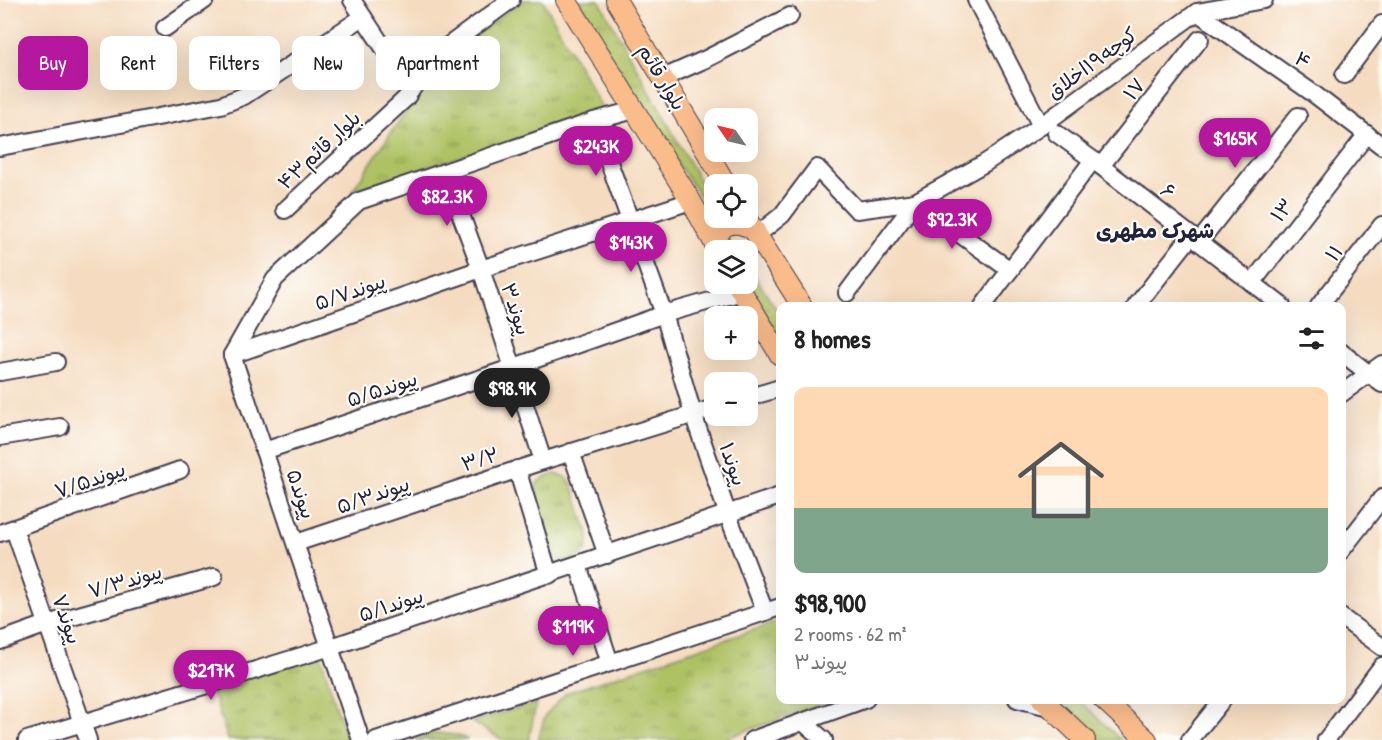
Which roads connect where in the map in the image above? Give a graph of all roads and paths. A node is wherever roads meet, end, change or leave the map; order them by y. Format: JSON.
{"nodes":[{"id":1,"x":206,"y":0,"type":"edge"},
{"id":2,"x":352,"y":0,"type":"edge"},
{"id":3,"x":511,"y":0,"type":"edge"},
{"id":4,"x":566,"y":0,"type":"edge"},
{"id":5,"x":616,"y":0,"type":"edge"},
{"id":6,"x":976,"y":0,"type":"edge"},
{"id":7,"x":1264,"y":0,"type":"edge"},
{"id":8,"x":1196,"y":6,"type":"edge"},
{"id":9,"x":790,"y":16,"type":"dead end"},
{"id":10,"x":363,"y":17,"type":"junction"},
{"id":11,"x":1382,"y":24,"type":"edge"},
{"id":12,"x":165,"y":28,"type":"dead end"},
{"id":13,"x":376,"y":36,"type":"edge"},
{"id":14,"x":462,"y":36,"type":"edge"},
{"id":15,"x":1200,"y":39,"type":"dead end"},
{"id":16,"x":1344,"y":75,"type":"dead end"},
{"id":17,"x":663,"y":78,"type":"junction"},
{"id":18,"x":410,"y":90,"type":"edge"},
{"id":19,"x":634,"y":110,"type":"junction"},
{"id":20,"x":1298,"y":116,"type":"dead end"},
{"id":21,"x":594,"y":121,"type":"junction"},
{"id":22,"x":1048,"y":130,"type":"junction"},
{"id":23,"x":1367,"y":134,"type":"junction"},
{"id":24,"x":1382,"y":146,"type":"edge"},
{"id":25,"x":0,"y":147,"type":"edge"},
{"id":26,"x":1097,"y":163,"type":"junction"},
{"id":27,"x":445,"y":172,"type":"junction"},
{"id":28,"x":719,"y":174,"type":"edge"},
{"id":29,"x":915,"y":202,"type":"junction"},
{"id":30,"x":692,"y":204,"type":"junction"},
{"id":31,"x":285,"y":210,"type":"dead end"},
{"id":32,"x":704,"y":214,"type":"edge"},
{"id":33,"x":631,"y":221,"type":"junction"},
{"id":34,"x":1382,"y":225,"type":"edge"},
{"id":35,"x":758,"y":226,"type":"edge"},
{"id":36,"x":753,"y":228,"type":"edge"},
{"id":37,"x":1195,"y":239,"type":"junction"},
{"id":38,"x":712,"y":240,"type":"edge"},
{"id":39,"x":481,"y":269,"type":"junction"},
{"id":40,"x":1010,"y":270,"type":"junction"},
{"id":41,"x":1252,"y":283,"type":"junction"},
{"id":42,"x":848,"y":292,"type":"dead end"},
{"id":43,"x":722,"y":294,"type":"edge"},
{"id":44,"x":743,"y":294,"type":"edge"},
{"id":45,"x":799,"y":302,"type":"edge"},
{"id":46,"x":986,"y":302,"type":"edge"},
{"id":47,"x":1140,"y":302,"type":"edge"},
{"id":48,"x":1276,"y":302,"type":"edge"},
{"id":49,"x":1322,"y":302,"type":"edge"},
{"id":50,"x":664,"y":315,"type":"junction"},
{"id":51,"x":776,"y":348,"type":"edge"},
{"id":52,"x":232,"y":355,"type":"junction"},
{"id":53,"x":1346,"y":355,"type":"edge"},
{"id":54,"x":56,"y":362,"type":"dead end"},
{"id":55,"x":514,"y":367,"type":"junction"},
{"id":56,"x":0,"y":372,"type":"edge"},
{"id":57,"x":1378,"y":374,"type":"edge"},
{"id":58,"x":776,"y":389,"type":"edge"},
{"id":59,"x":1346,"y":391,"type":"edge"},
{"id":60,"x":758,"y":395,"type":"edge"},
{"id":61,"x":704,"y":411,"type":"edge"},
{"id":62,"x":693,"y":414,"type":"junction"},
{"id":63,"x":60,"y":427,"type":"dead end"},
{"id":64,"x":0,"y":437,"type":"edge"},
{"id":65,"x":264,"y":451,"type":"junction"},
{"id":66,"x":571,"y":452,"type":"junction"},
{"id":67,"x":543,"y":461,"type":"junction"},
{"id":68,"x":517,"y":469,"type":"junction"},
{"id":69,"x":180,"y":470,"type":"dead end"},
{"id":70,"x":776,"y":497,"type":"edge"},
{"id":71,"x":430,"y":498,"type":"joint"},
{"id":72,"x":1379,"y":502,"type":"edge"},
{"id":73,"x":728,"y":515,"type":"junction"},
{"id":74,"x":7,"y":531,"type":"edge"},
{"id":75,"x":296,"y":543,"type":"junction"},
{"id":76,"x":1346,"y":545,"type":"edge"},
{"id":77,"x":607,"y":555,"type":"junction"},
{"id":78,"x":578,"y":565,"type":"junction"},
{"id":79,"x":549,"y":574,"type":"junction"},
{"id":80,"x":214,"y":577,"type":"dead end"},
{"id":81,"x":772,"y":610,"type":"edge"},
{"id":82,"x":1346,"y":620,"type":"edge"},
{"id":83,"x":47,"y":624,"type":"junction"},
{"id":84,"x":0,"y":640,"type":"edge"},
{"id":85,"x":331,"y":647,"type":"junction"},
{"id":86,"x":1382,"y":647,"type":"edge"},
{"id":87,"x":610,"y":663,"type":"junction"},
{"id":88,"x":1382,"y":666,"type":"edge"},
{"id":89,"x":852,"y":704,"type":"edge"},
{"id":90,"x":1047,"y":704,"type":"edge"},
{"id":91,"x":1108,"y":704,"type":"edge"},
{"id":92,"x":1219,"y":704,"type":"edge"},
{"id":93,"x":82,"y":722,"type":"junction"},
{"id":94,"x":803,"y":722,"type":"junction"},
{"id":95,"x":27,"y":740,"type":"edge"},
{"id":96,"x":88,"y":740,"type":"edge"},
{"id":97,"x":361,"y":740,"type":"edge"},
{"id":98,"x":376,"y":740,"type":"edge"},
{"id":99,"x":752,"y":740,"type":"edge"},
{"id":100,"x":824,"y":740,"type":"edge"},
{"id":101,"x":1085,"y":740,"type":"edge"},
{"id":102,"x":1147,"y":740,"type":"edge"},
{"id":103,"x":1190,"y":740,"type":"edge"},
{"id":104,"x":1326,"y":740,"type":"edge"}],
"edges":[{"from":1,"to":12,"type":"street"},
{"from":2,"to":10,"type":"street"},
{"from":3,"to":14,"type":"street","name":"بلوار قائم۴۳"},
{"from":4,"to":19,"type":"main road","name":"بلوار قائم"},
{"from":5,"to":17,"type":"main road","name":"بلوار قائم"},
{"from":6,"to":22,"type":"street"},
{"from":7,"to":8,"type":"street"},
{"from":8,"to":22,"type":"street","name":"کوچه۱۹اخلاق"},
{"from":8,"to":23,"type":"street","name":"۴"},
{"from":9,"to":17,"type":"street"},
{"from":10,"to":13,"type":"street"},
{"from":10,"to":25,"type":"street"},
{"from":11,"to":16,"type":"street"},
{"from":15,"to":26,"type":"street","name":"۱۷"},
{"from":17,"to":28,"type":"main road","name":"بلوار قائم"},
{"from":18,"to":31,"type":"street","name":"بلوار قائم۴۳"},
{"from":19,"to":21,"type":"street"},
{"from":19,"to":30,"type":"main road","name":"بلوار قائم"},
{"from":20,"to":37,"type":"street"},
{"from":21,"to":27,"type":"street"},
{"from":21,"to":33,"type":"street","name":"پیوند۱"},
{"from":22,"to":26,"type":"street","name":"۶"},
{"from":22,"to":29,"type":"street","name":"کوچه۱۹اخلاق"},
{"from":23,"to":24,"type":"street","name":"۴"},
{"from":23,"to":41,"type":"street","name":"۱۳"},
{"from":26,"to":37,"type":"street","name":"۶"},
{"from":26,"to":40,"type":"street","name":"۱۷"},
{"from":27,"to":39,"type":"street","name":"پیوند۳"},
{"from":27,"to":52,"type":"street"},
{"from":29,"to":35,"type":"street"},
{"from":29,"to":40,"type":"street"},
{"from":29,"to":42,"type":"street"},
{"from":30,"to":32,"type":"main road"},
{"from":30,"to":33,"type":"street","name":"پیوند۵/۷"},
{"from":30,"to":38,"type":"main road","name":"بلوار قائم"},
{"from":33,"to":39,"type":"street","name":"پیوند۵/۷"},
{"from":33,"to":50,"type":"street","name":"پیوند۱"},
{"from":34,"to":49,"type":"street","name":"۱۱"},
{"from":36,"to":45,"type":"main road"},
{"from":37,"to":41,"type":"street","name":"۶"},
{"from":37,"to":47,"type":"street"},
{"from":39,"to":52,"type":"street","name":"پیوند۵/۷"},
{"from":39,"to":55,"type":"street","name":"پیوند۳"},
{"from":40,"to":46,"type":"street","name":"۱۷"},
{"from":41,"to":48,"type":"street","name":"۶"},
{"from":43,"to":50,"type":"street","name":"پیوند۵/۵"},
{"from":44,"to":51,"type":"main road"},
{"from":50,"to":55,"type":"street","name":"پیوند۵/۵"},
{"from":50,"to":62,"type":"street","name":"پیوند۱"},
{"from":52,"to":65,"type":"street","name":"پیوند۵"},
{"from":53,"to":57,"type":"street"},
{"from":54,"to":56,"type":"street"},
{"from":55,"to":65,"type":"street","name":"پیوند۵/۵"},
{"from":55,"to":67,"type":"street","name":"پیوند۳"},
{"from":57,"to":59,"type":"street"},
{"from":58,"to":60,"type":"street"},
{"from":61,"to":62,"type":"street","name":"۳/۲"},
{"from":62,"to":66,"type":"street","name":"۳/۲"},
{"from":62,"to":73,"type":"street","name":"پیوند۱"},
{"from":63,"to":64,"type":"street"},
{"from":65,"to":75,"type":"street","name":"پیوند۵"},
{"from":66,"to":67,"type":"street","name":"۳/۲"},
{"from":66,"to":77,"type":"street"},
{"from":67,"to":68,"type":"street","name":"۳/۲"},
{"from":68,"to":71,"type":"street","name":"۳/۲"},
{"from":68,"to":79,"type":"street"},
{"from":69,"to":74,"type":"street","name":"پیوند۷/۵"},
{"from":70,"to":73,"type":"street","name":"پیوند۵/۱"},
{"from":71,"to":75,"type":"street","name":"پیوند۵/۳"},
{"from":72,"to":76,"type":"street"},
{"from":73,"to":77,"type":"street","name":"پیوند۵/۱"},
{"from":73,"to":81,"type":"street","name":"پیوند۱"},
{"from":74,"to":83,"type":"street","name":"پیوند۷"},
{"from":75,"to":85,"type":"street","name":"پیوند۵"},
{"from":77,"to":78,"type":"street","name":"پیوند۵/۱"},
{"from":78,"to":79,"type":"street","name":"پیوند۵/۱"},
{"from":78,"to":87,"type":"street"},
{"from":79,"to":85,"type":"street","name":"پیوند۵/۱"},
{"from":80,"to":83,"type":"street","name":"پیوند۷/۳"},
{"from":81,"to":87,"type":"street"},
{"from":82,"to":86,"type":"street"},
{"from":83,"to":84,"type":"street","name":"پیوند۷/۳"},
{"from":83,"to":93,"type":"street","name":"پیوند۷"},
{"from":85,"to":93,"type":"street","name":"پیوند۵/۱"},
{"from":85,"to":97,"type":"street","name":"پیوند۵"},
{"from":87,"to":98,"type":"street"},
{"from":88,"to":104,"type":"street"},
{"from":89,"to":94,"type":"street"},
{"from":90,"to":101,"type":"main road"},
{"from":91,"to":102,"type":"main road"},
{"from":92,"to":103,"type":"street"},
{"from":93,"to":95,"type":"street","name":"پیوند۵/۱"},
{"from":93,"to":96,"type":"street","name":"پیوند۷"},
{"from":94,"to":99,"type":"street"},
{"from":94,"to":100,"type":"street"}]}
